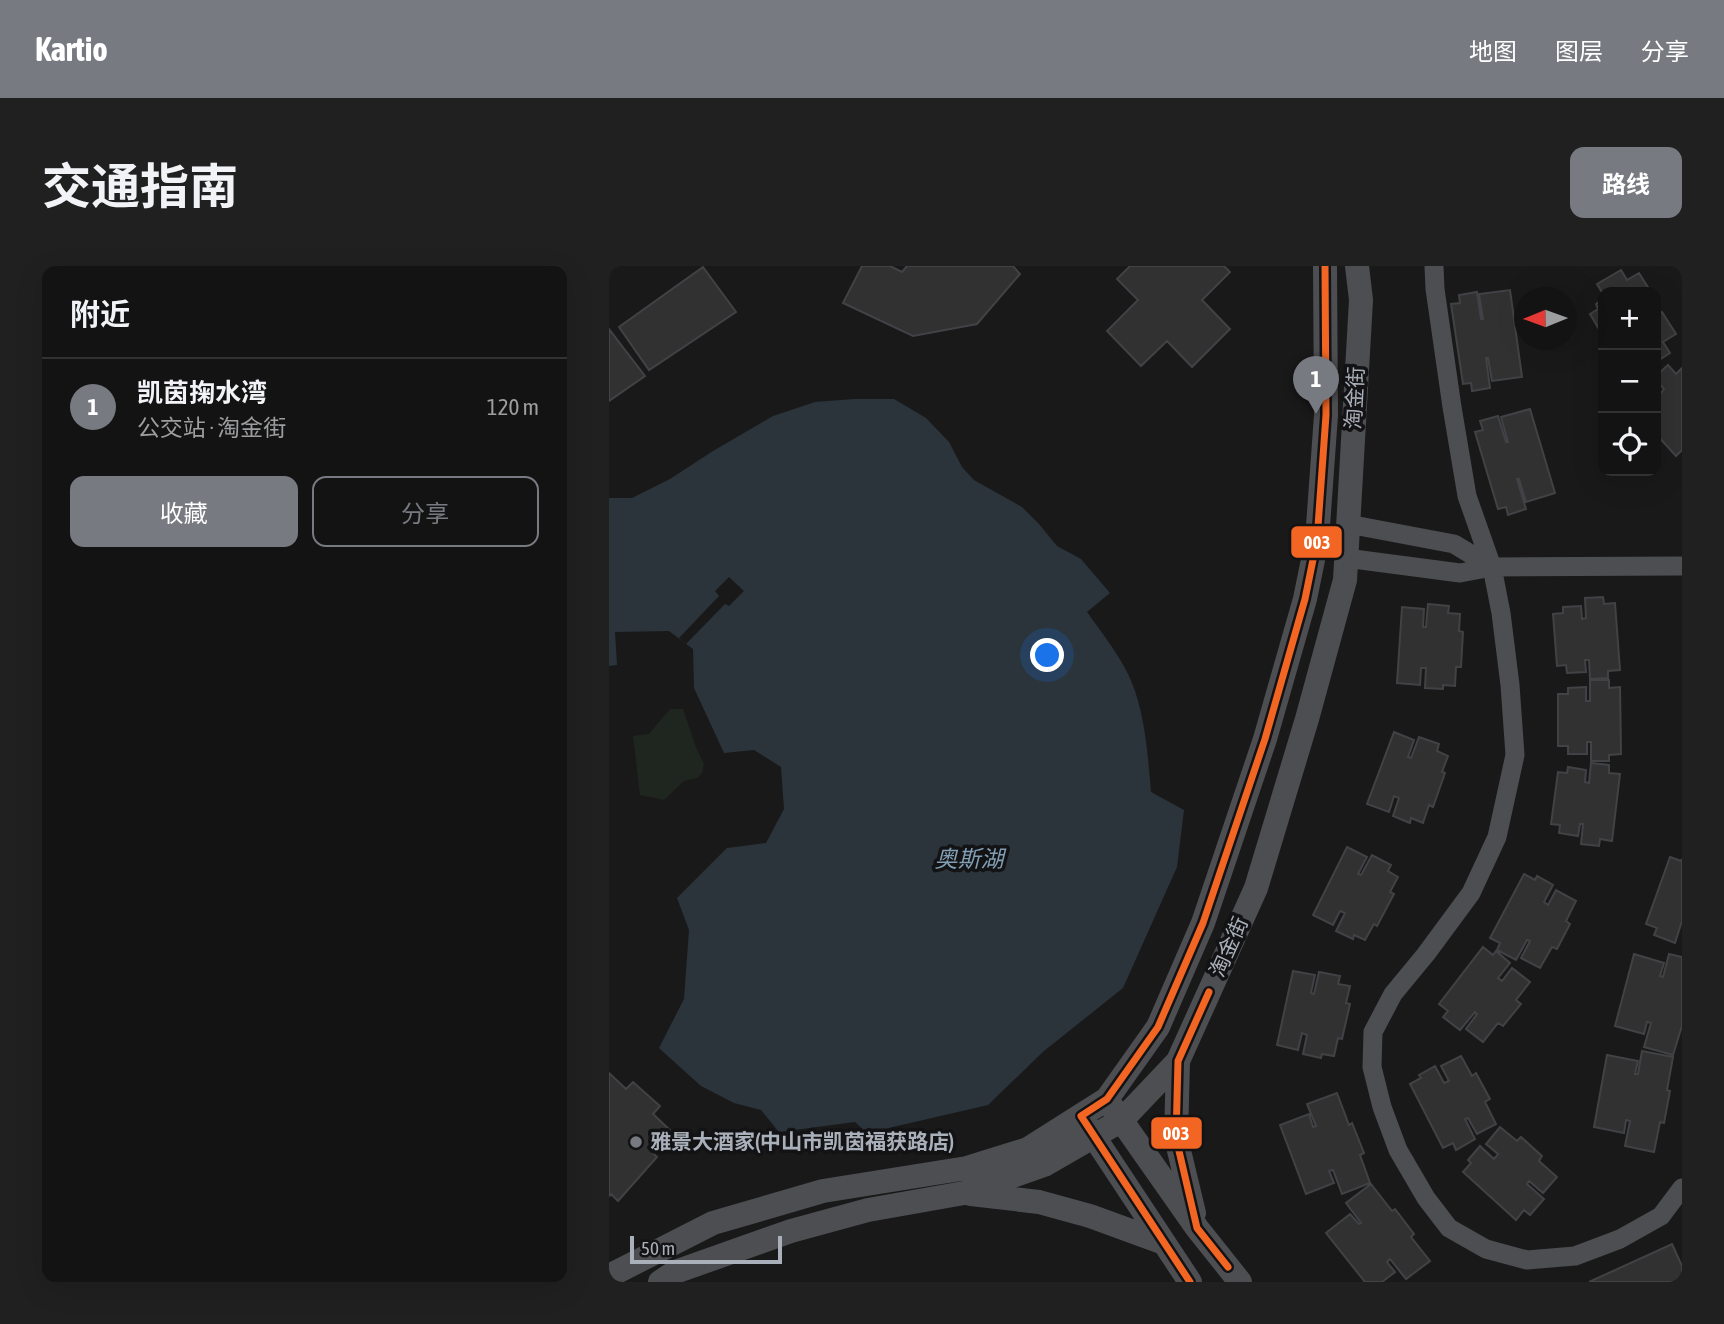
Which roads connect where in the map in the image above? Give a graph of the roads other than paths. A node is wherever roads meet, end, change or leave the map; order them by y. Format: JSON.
{"nodes":[{"id":1,"x":1325,"y":266,"type":"edge"},
{"id":2,"x":1357,"y":266,"type":"edge"},
{"id":3,"x":1434,"y":266,"type":"edge"},
{"id":4,"x":1317,"y":540,"type":"junction"},
{"id":5,"x":1347,"y":542,"type":"junction"},
{"id":6,"x":1682,"y":566,"type":"edge"},
{"id":7,"x":1492,"y":567,"type":"junction"},
{"id":8,"x":1178,"y":1061,"type":"junction"},
{"id":9,"x":1107,"y":1099,"type":"junction"},
{"id":10,"x":1122,"y":1120,"type":"junction"},
{"id":11,"x":1087,"y":1126,"type":"junction"},
{"id":12,"x":1682,"y":1188,"type":"edge"},
{"id":13,"x":964,"y":1193,"type":"junction"},
{"id":14,"x":1197,"y":1228,"type":"junction"},
{"id":15,"x":1164,"y":1243,"type":"junction"},
{"id":16,"x":609,"y":1276,"type":"edge"},
{"id":17,"x":660,"y":1282,"type":"edge"},
{"id":18,"x":1190,"y":1282,"type":"edge"},
{"id":19,"x":1240,"y":1282,"type":"edge"}],
"edges":[{"from":1,"to":4,"type":"street","name":"淘金街"},
{"from":2,"to":5,"type":"street","name":"淘金街"},
{"from":3,"to":7,"type":"street"},
{"from":4,"to":5,"type":"street"},
{"from":4,"to":9,"type":"street","name":"淘金街"},
{"from":5,"to":7,"type":"street"},
{"from":5,"to":7,"type":"street"},
{"from":5,"to":8,"type":"street","name":"淘金街"},
{"from":6,"to":7,"type":"street"},
{"from":7,"to":12,"type":"street"},
{"from":8,"to":10,"type":"street","name":"淘金街"},
{"from":8,"to":14,"type":"street"},
{"from":9,"to":10,"type":"street"},
{"from":9,"to":11,"type":"street"},
{"from":10,"to":11,"type":"street","name":"淘金街"},
{"from":10,"to":14,"type":"street"},
{"from":11,"to":13,"type":"street","name":"淘金街"},
{"from":11,"to":15,"type":"street"},
{"from":11,"to":16,"type":"street"},
{"from":13,"to":15,"type":"street"},
{"from":13,"to":17,"type":"street","name":"淘金街"},
{"from":14,"to":19,"type":"street"},
{"from":15,"to":18,"type":"street"}]}
